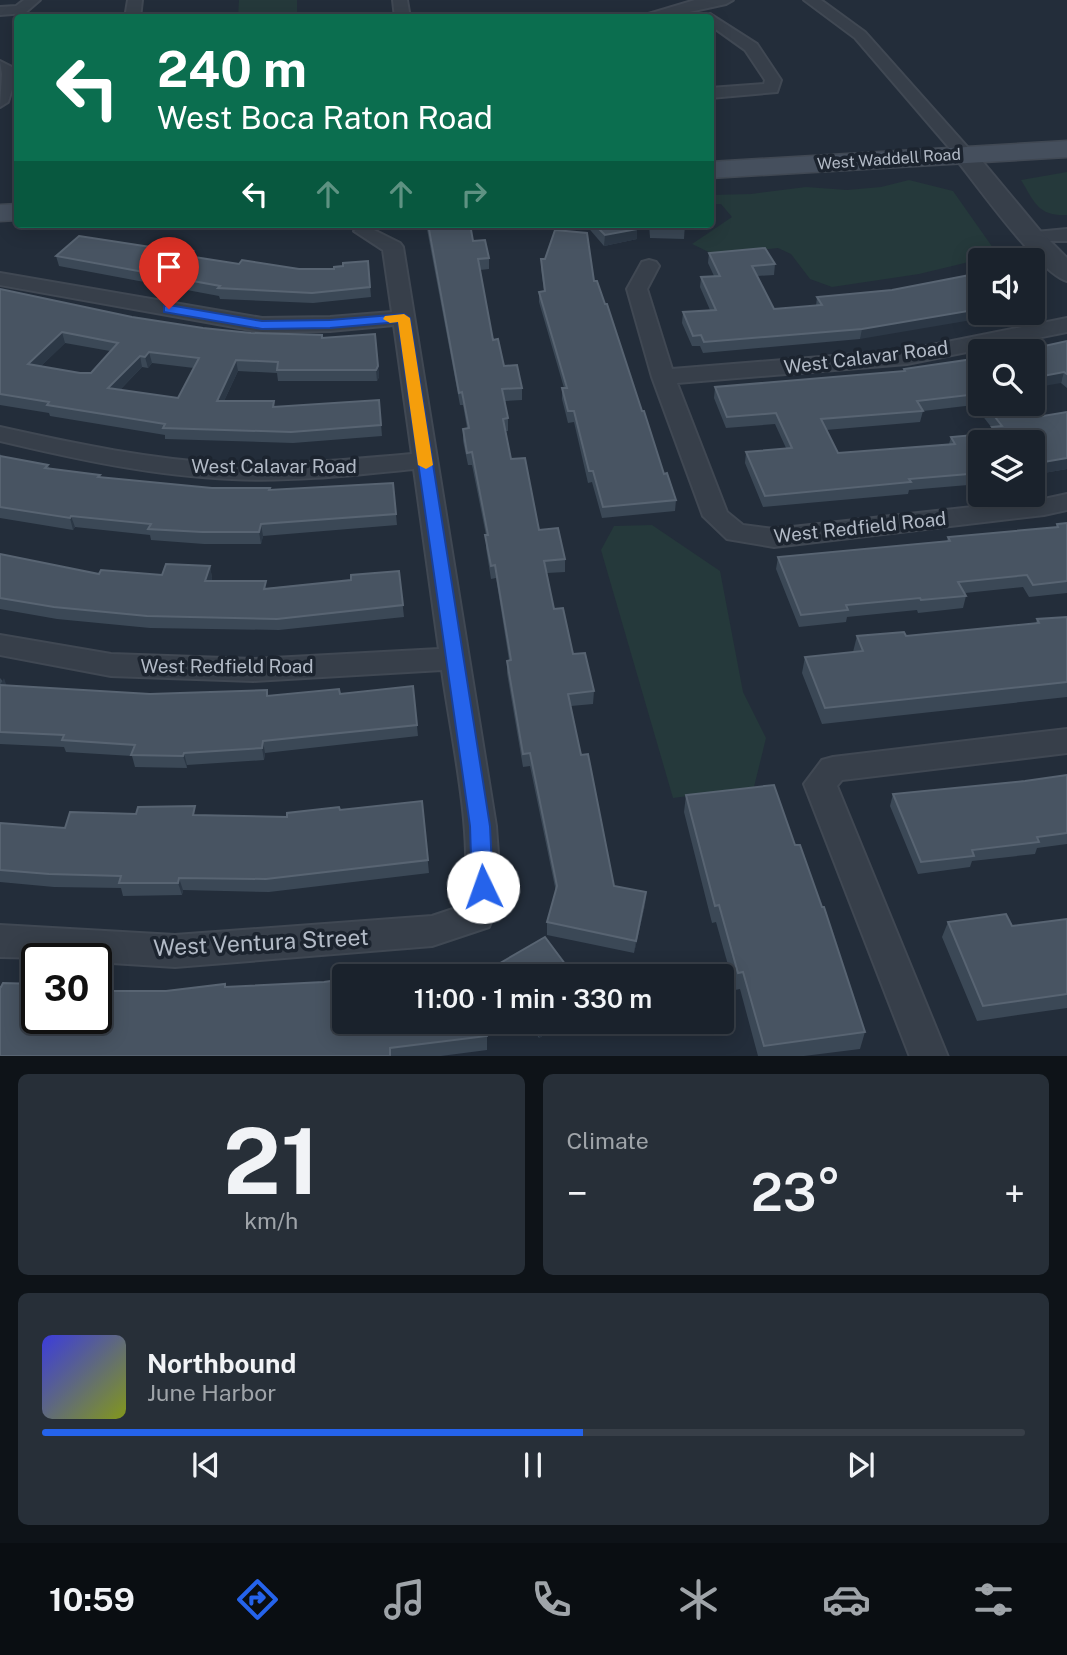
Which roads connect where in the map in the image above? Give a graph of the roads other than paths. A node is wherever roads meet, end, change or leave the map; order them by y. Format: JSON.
{"nodes":[{"id":1,"x":33,"y":0,"type":"edge"},
{"id":2,"x":811,"y":0,"type":"edge"},
{"id":3,"x":704,"y":2,"type":"edge"},
{"id":4,"x":0,"y":11,"type":"edge"},
{"id":5,"x":658,"y":14,"type":"edge"},
{"id":6,"x":714,"y":21,"type":"edge"},
{"id":7,"x":0,"y":66,"type":"edge"},
{"id":8,"x":714,"y":93,"type":"edge"},
{"id":9,"x":0,"y":102,"type":"edge"},
{"id":10,"x":1067,"y":132,"type":"edge"},
{"id":11,"x":958,"y":146,"type":"junction"},
{"id":12,"x":1067,"y":149,"type":"edge"},
{"id":13,"x":714,"y":152,"type":"edge"},
{"id":14,"x":714,"y":170,"type":"edge"},
{"id":15,"x":364,"y":231,"type":"dead end"},
{"id":16,"x":1067,"y":234,"type":"edge"},
{"id":17,"x":1032,"y":237,"type":"junction"},
{"id":18,"x":649,"y":266,"type":"dead end"},
{"id":19,"x":1067,"y":273,"type":"edge"},
{"id":20,"x":0,"y":279,"type":"edge"},
{"id":21,"x":404,"y":318,"type":"junction"},
{"id":22,"x":1067,"y":325,"type":"edge"},
{"id":23,"x":663,"y":377,"type":"junction"},
{"id":24,"x":0,"y":435,"type":"edge"},
{"id":25,"x":425,"y":460,"type":"junction"},
{"id":26,"x":1067,"y":502,"type":"edge"},
{"id":27,"x":0,"y":645,"type":"edge"},
{"id":28,"x":455,"y":659,"type":"junction"},
{"id":29,"x":1067,"y":741,"type":"edge"},
{"id":30,"x":0,"y":941,"type":"edge"},
{"id":31,"x":929,"y":1056,"type":"edge"}],
"edges":[{"from":1,"to":4,"type":"street"},
{"from":2,"to":11,"type":"street"},
{"from":3,"to":5,"type":"street"},
{"from":6,"to":8,"type":"street"},
{"from":7,"to":9,"type":"street"},
{"from":10,"to":11,"type":"main road","name":"West Waddell Road"},
{"from":11,"to":12,"type":"main road","name":"West Waddell Road"},
{"from":11,"to":13,"type":"main road","name":"West Waddell Road"},
{"from":11,"to":14,"type":"main road","name":"West Waddell Road"},
{"from":11,"to":17,"type":"street"},
{"from":15,"to":21,"type":"street"},
{"from":16,"to":17,"type":"street"},
{"from":17,"to":19,"type":"street"},
{"from":18,"to":23,"type":"street"},
{"from":20,"to":21,"type":"street"},
{"from":21,"to":25,"type":"street"},
{"from":22,"to":23,"type":"street","name":"West Calavar Road"},
{"from":23,"to":26,"type":"street","name":"West Redfield Road"},
{"from":24,"to":25,"type":"street","name":"West Calavar Road"},
{"from":25,"to":28,"type":"street"},
{"from":27,"to":28,"type":"street","name":"West Redfield Road"},
{"from":28,"to":30,"type":"street","name":"West Ventura Street"},
{"from":29,"to":31,"type":"street"}]}
